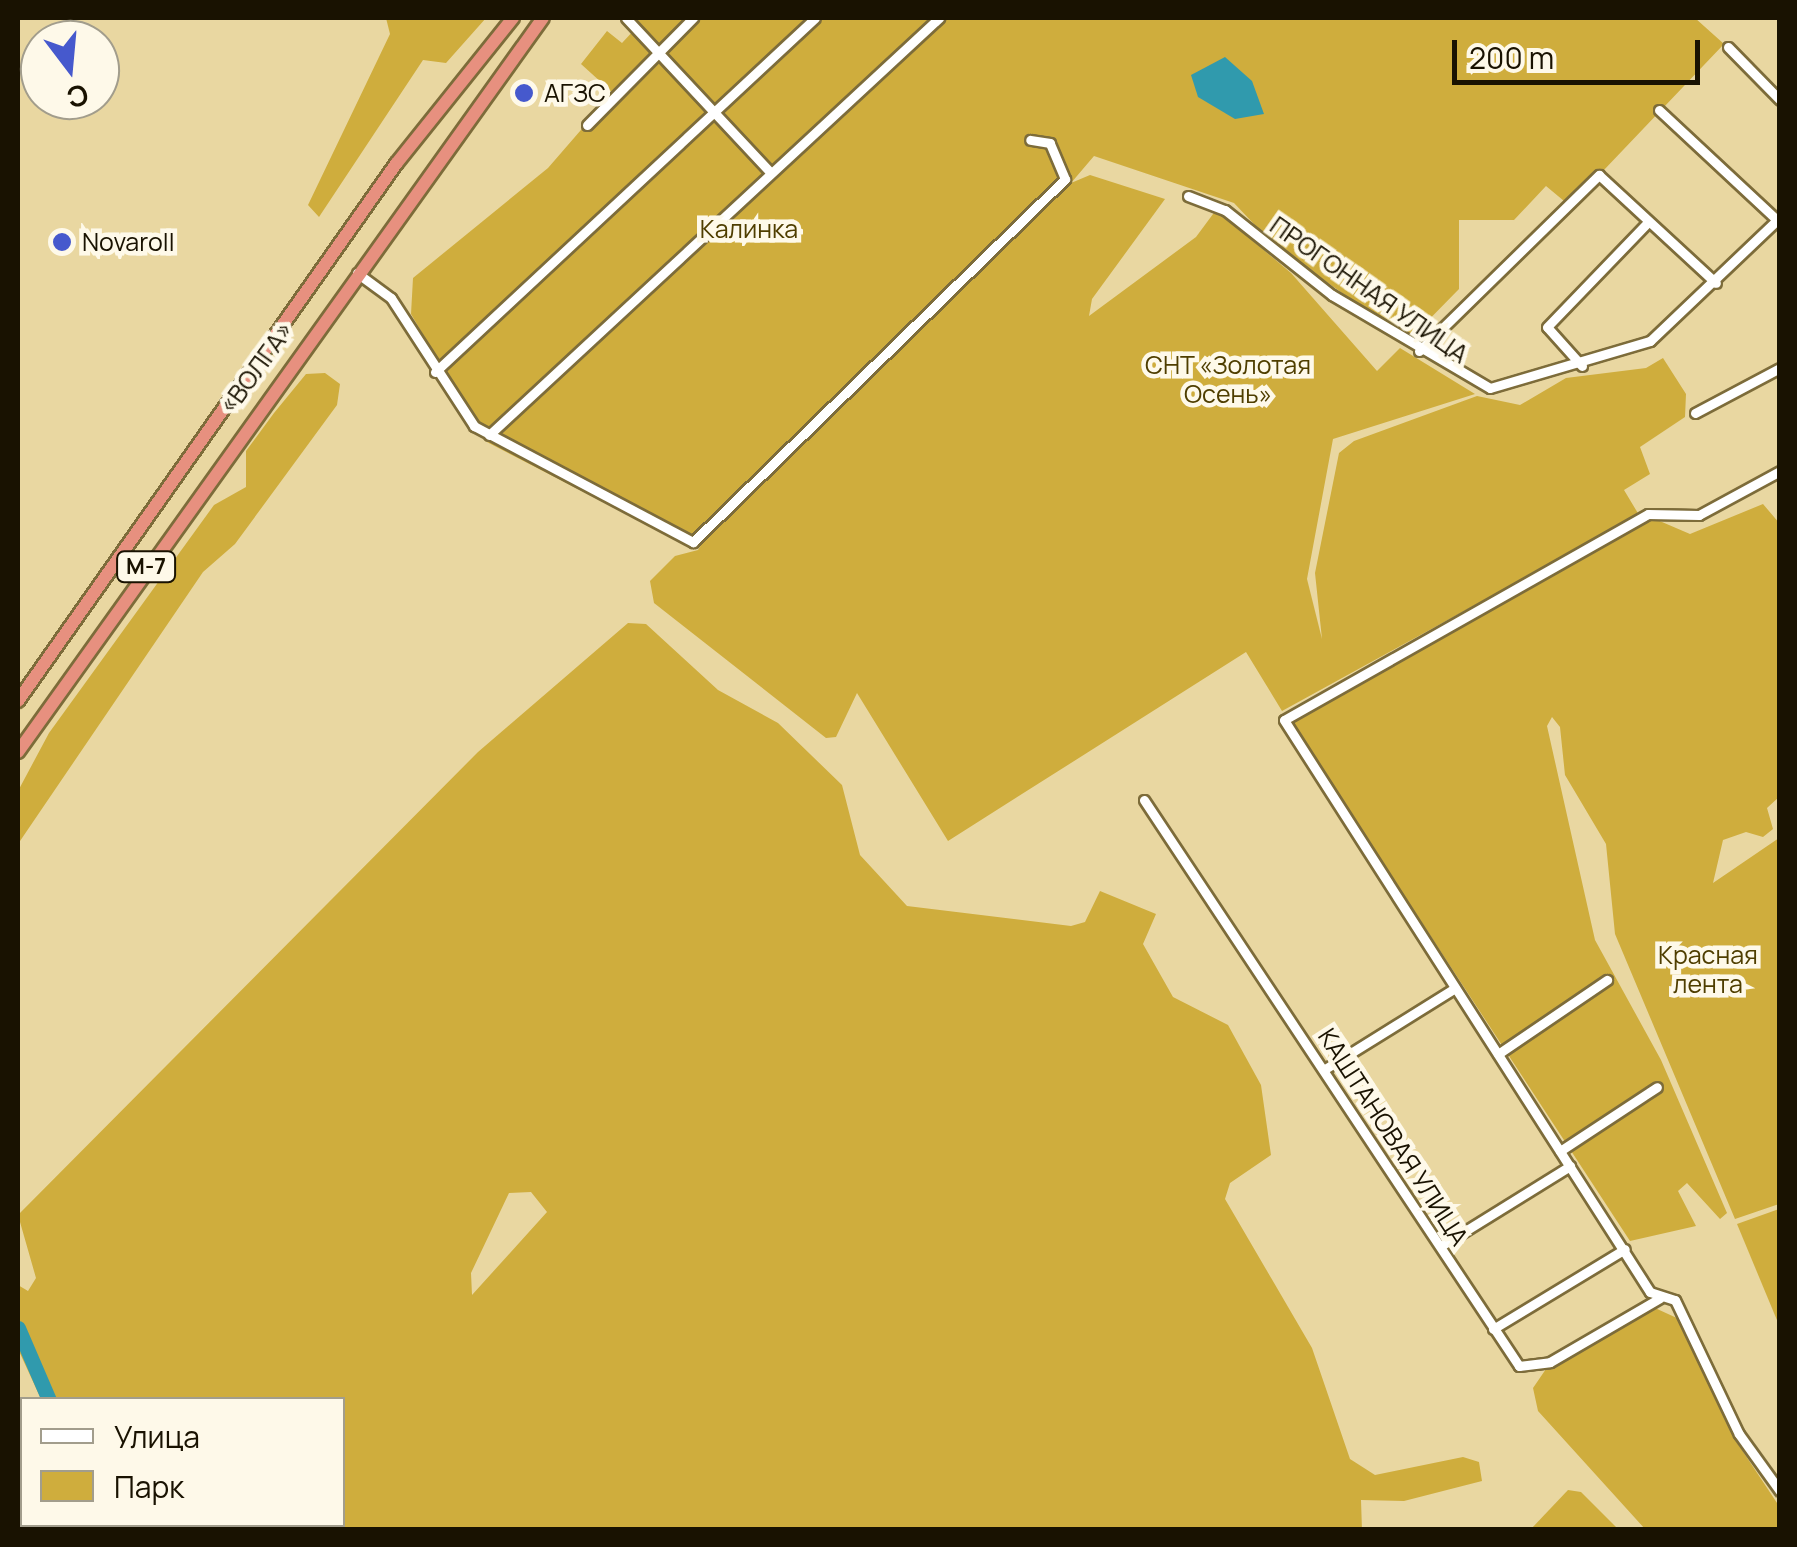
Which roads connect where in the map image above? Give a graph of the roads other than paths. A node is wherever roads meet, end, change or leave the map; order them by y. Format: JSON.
{"nodes":[{"id":1,"x":513,"y":18,"type":"edge"},
{"id":2,"x":542,"y":18,"type":"edge"},
{"id":3,"x":626,"y":18,"type":"edge"},
{"id":4,"x":693,"y":18,"type":"edge"},
{"id":5,"x":815,"y":18,"type":"edge"},
{"id":6,"x":938,"y":18,"type":"edge"},
{"id":7,"x":1728,"y":47,"type":"dead end"},
{"id":8,"x":657,"y":51,"type":"junction"},
{"id":9,"x":1780,"y":100,"type":"edge"},
{"id":10,"x":716,"y":110,"type":"junction"},
{"id":11,"x":1659,"y":110,"type":"dead end"},
{"id":12,"x":587,"y":125,"type":"dead end"},
{"id":13,"x":1030,"y":140,"type":"dead end"},
{"id":14,"x":770,"y":172,"type":"junction"},
{"id":15,"x":1188,"y":196,"type":"dead end"},
{"id":16,"x":1778,"y":218,"type":"edge"},
{"id":17,"x":1648,"y":222,"type":"junction"},
{"id":18,"x":355,"y":271,"type":"junction"},
{"id":19,"x":1716,"y":284,"type":"junction"},
{"id":20,"x":1419,"y":351,"type":"junction"},
{"id":21,"x":1582,"y":366,"type":"junction"},
{"id":22,"x":1780,"y":368,"type":"edge"},
{"id":23,"x":436,"y":372,"type":"junction"},
{"id":24,"x":1695,"y":412,"type":"dead end"},
{"id":25,"x":489,"y":435,"type":"junction"},
{"id":26,"x":1780,"y":471,"type":"edge"},
{"id":27,"x":18,"y":700,"type":"edge"},
{"id":28,"x":18,"y":752,"type":"edge"},
{"id":29,"x":1144,"y":800,"type":"dead end"},
{"id":30,"x":1607,"y":980,"type":"dead end"},
{"id":31,"x":1455,"y":988,"type":"junction"},
{"id":32,"x":1498,"y":1054,"type":"junction"},
{"id":33,"x":1324,"y":1069,"type":"junction"},
{"id":34,"x":1657,"y":1088,"type":"dead end"},
{"id":35,"x":1560,"y":1150,"type":"junction"},
{"id":36,"x":1570,"y":1166,"type":"junction"},
{"id":37,"x":1441,"y":1246,"type":"junction"},
{"id":38,"x":1625,"y":1248,"type":"junction"},
{"id":39,"x":1660,"y":1298,"type":"junction"},
{"id":40,"x":1493,"y":1328,"type":"junction"},
{"id":41,"x":1780,"y":1491,"type":"edge"}],
"edges":[{"from":1,"to":27,"type":"highway","name":"«ВОЛГА»","number":"М-7"},
{"from":2,"to":18,"type":"highway","name":"«ВОЛГА»","number":"М-7"},
{"from":3,"to":8,"type":"street"},
{"from":4,"to":8,"type":"street"},
{"from":5,"to":10,"type":"street"},
{"from":6,"to":14,"type":"street"},
{"from":7,"to":9,"type":"street"},
{"from":8,"to":10,"type":"street"},
{"from":8,"to":12,"type":"street"},
{"from":10,"to":14,"type":"street"},
{"from":10,"to":23,"type":"street"},
{"from":11,"to":16,"type":"street"},
{"from":13,"to":25,"type":"street"},
{"from":14,"to":25,"type":"street"},
{"from":15,"to":20,"type":"street","name":"ПРОГОННАЯ УЛИЦА"},
{"from":16,"to":19,"type":"street","name":"ПРОГОННАЯ УЛИЦА"},
{"from":17,"to":19,"type":"street"},
{"from":17,"to":20,"type":"street"},
{"from":17,"to":21,"type":"street"},
{"from":18,"to":23,"type":"street"},
{"from":18,"to":28,"type":"highway","name":"«ВОЛГА»","number":"М-7"},
{"from":19,"to":21,"type":"street","name":"ПРОГОННАЯ УЛИЦА"},
{"from":20,"to":21,"type":"street","name":"ПРОГОННАЯ УЛИЦА"},
{"from":22,"to":24,"type":"street"},
{"from":23,"to":25,"type":"street"},
{"from":26,"to":31,"type":"street"},
{"from":29,"to":33,"type":"street","name":"КАШТАНОВАЯ УЛИЦА"},
{"from":30,"to":32,"type":"street"},
{"from":31,"to":32,"type":"street"},
{"from":31,"to":33,"type":"street"},
{"from":32,"to":35,"type":"street"},
{"from":33,"to":37,"type":"street","name":"КАШТАНОВАЯ УЛИЦА"},
{"from":34,"to":35,"type":"street"},
{"from":35,"to":36,"type":"street"},
{"from":36,"to":37,"type":"street"},
{"from":36,"to":38,"type":"street"},
{"from":37,"to":40,"type":"street","name":"КАШТАНОВАЯ УЛИЦА"},
{"from":38,"to":39,"type":"street"},
{"from":38,"to":40,"type":"street"},
{"from":39,"to":40,"type":"street","name":"КАШТАНОВАЯ УЛИЦА"},
{"from":39,"to":41,"type":"street"}]}
